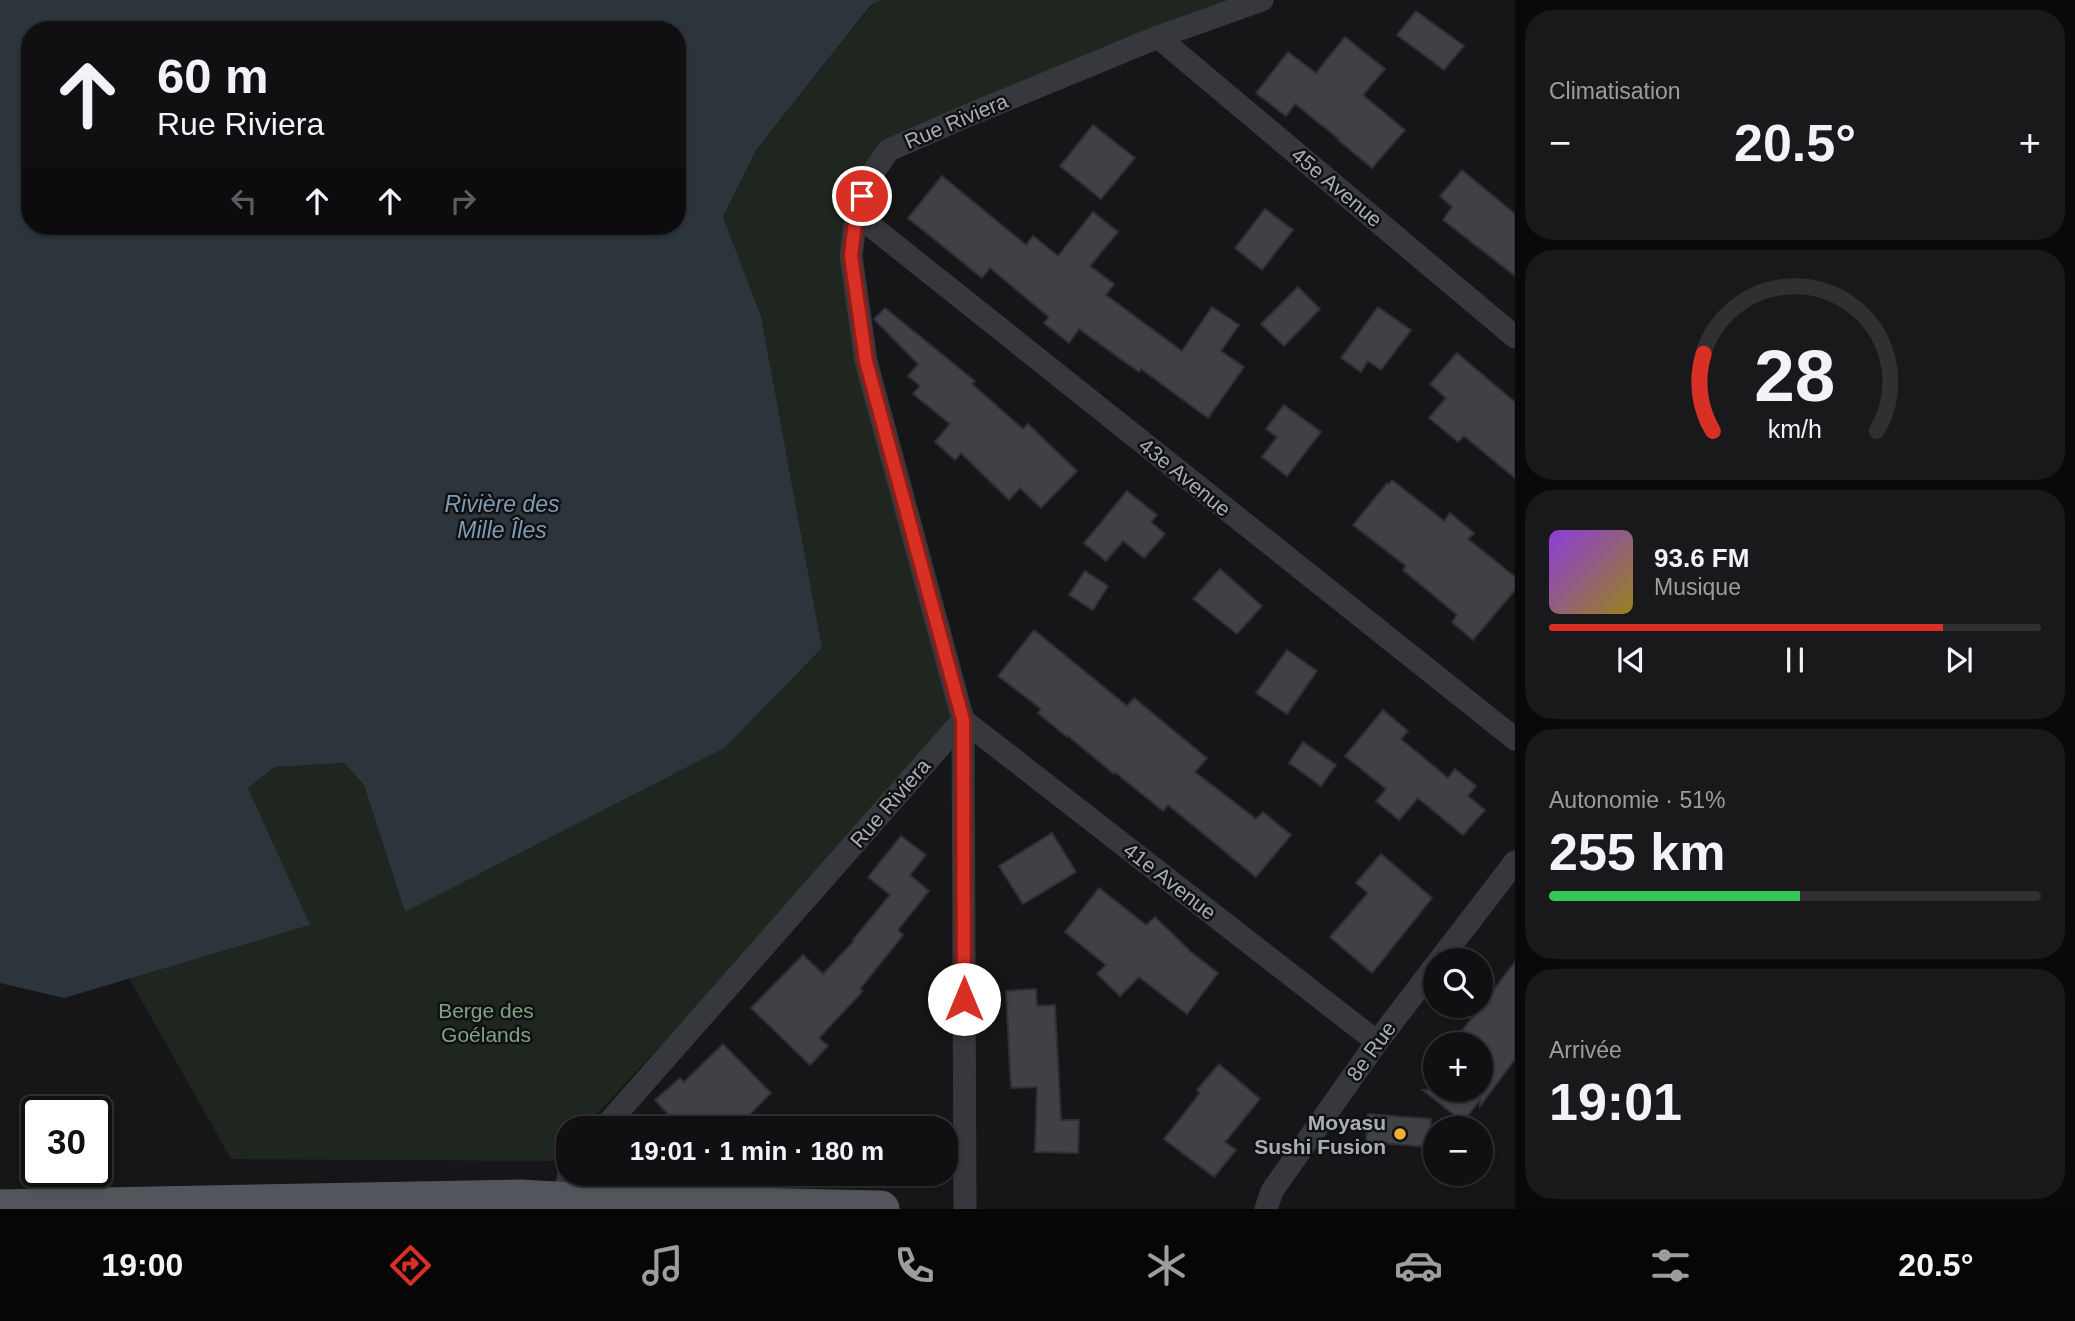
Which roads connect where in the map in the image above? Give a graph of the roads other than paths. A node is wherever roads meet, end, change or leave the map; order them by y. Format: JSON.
{"nodes":[{"id":1,"x":1262,"y":0,"type":"edge"},
{"id":2,"x":1158,"y":37,"type":"junction"},
{"id":3,"x":856,"y":214,"type":"junction"},
{"id":4,"x":1515,"y":337,"type":"edge"},
{"id":5,"x":963,"y":720,"type":"junction"},
{"id":6,"x":1515,"y":739,"type":"edge"},
{"id":7,"x":1515,"y":862,"type":"edge"},
{"id":8,"x":1449,"y":948,"type":"edge"},
{"id":9,"x":1423,"y":982,"type":"edge"},
{"id":10,"x":1377,"y":1042,"type":"junction"},
{"id":11,"x":614,"y":1116,"type":"edge"},
{"id":12,"x":565,"y":1194,"type":"edge"},
{"id":13,"x":0,"y":1208,"type":"edge"},
{"id":14,"x":881,"y":1209,"type":"edge"},
{"id":15,"x":965,"y":1209,"type":"edge"},
{"id":16,"x":1266,"y":1209,"type":"edge"}],
"edges":[{"from":1,"to":2,"type":"street","name":"Rue Riviera"},
{"from":2,"to":3,"type":"street","name":"Rue Riviera"},
{"from":2,"to":4,"type":"street","name":"45e Avenue"},
{"from":3,"to":5,"type":"street","name":"Rue Riviera"},
{"from":3,"to":6,"type":"street","name":"43e Avenue"},
{"from":5,"to":10,"type":"street","name":"41e Avenue"},
{"from":5,"to":11,"type":"street","name":"Rue Riviera"},
{"from":5,"to":15,"type":"street"},
{"from":7,"to":8,"type":"street"},
{"from":9,"to":10,"type":"street","name":"8e Rue"},
{"from":10,"to":16,"type":"street","name":"8e Rue"},
{"from":12,"to":13,"type":"main road"},
{"from":12,"to":14,"type":"main road"}]}
